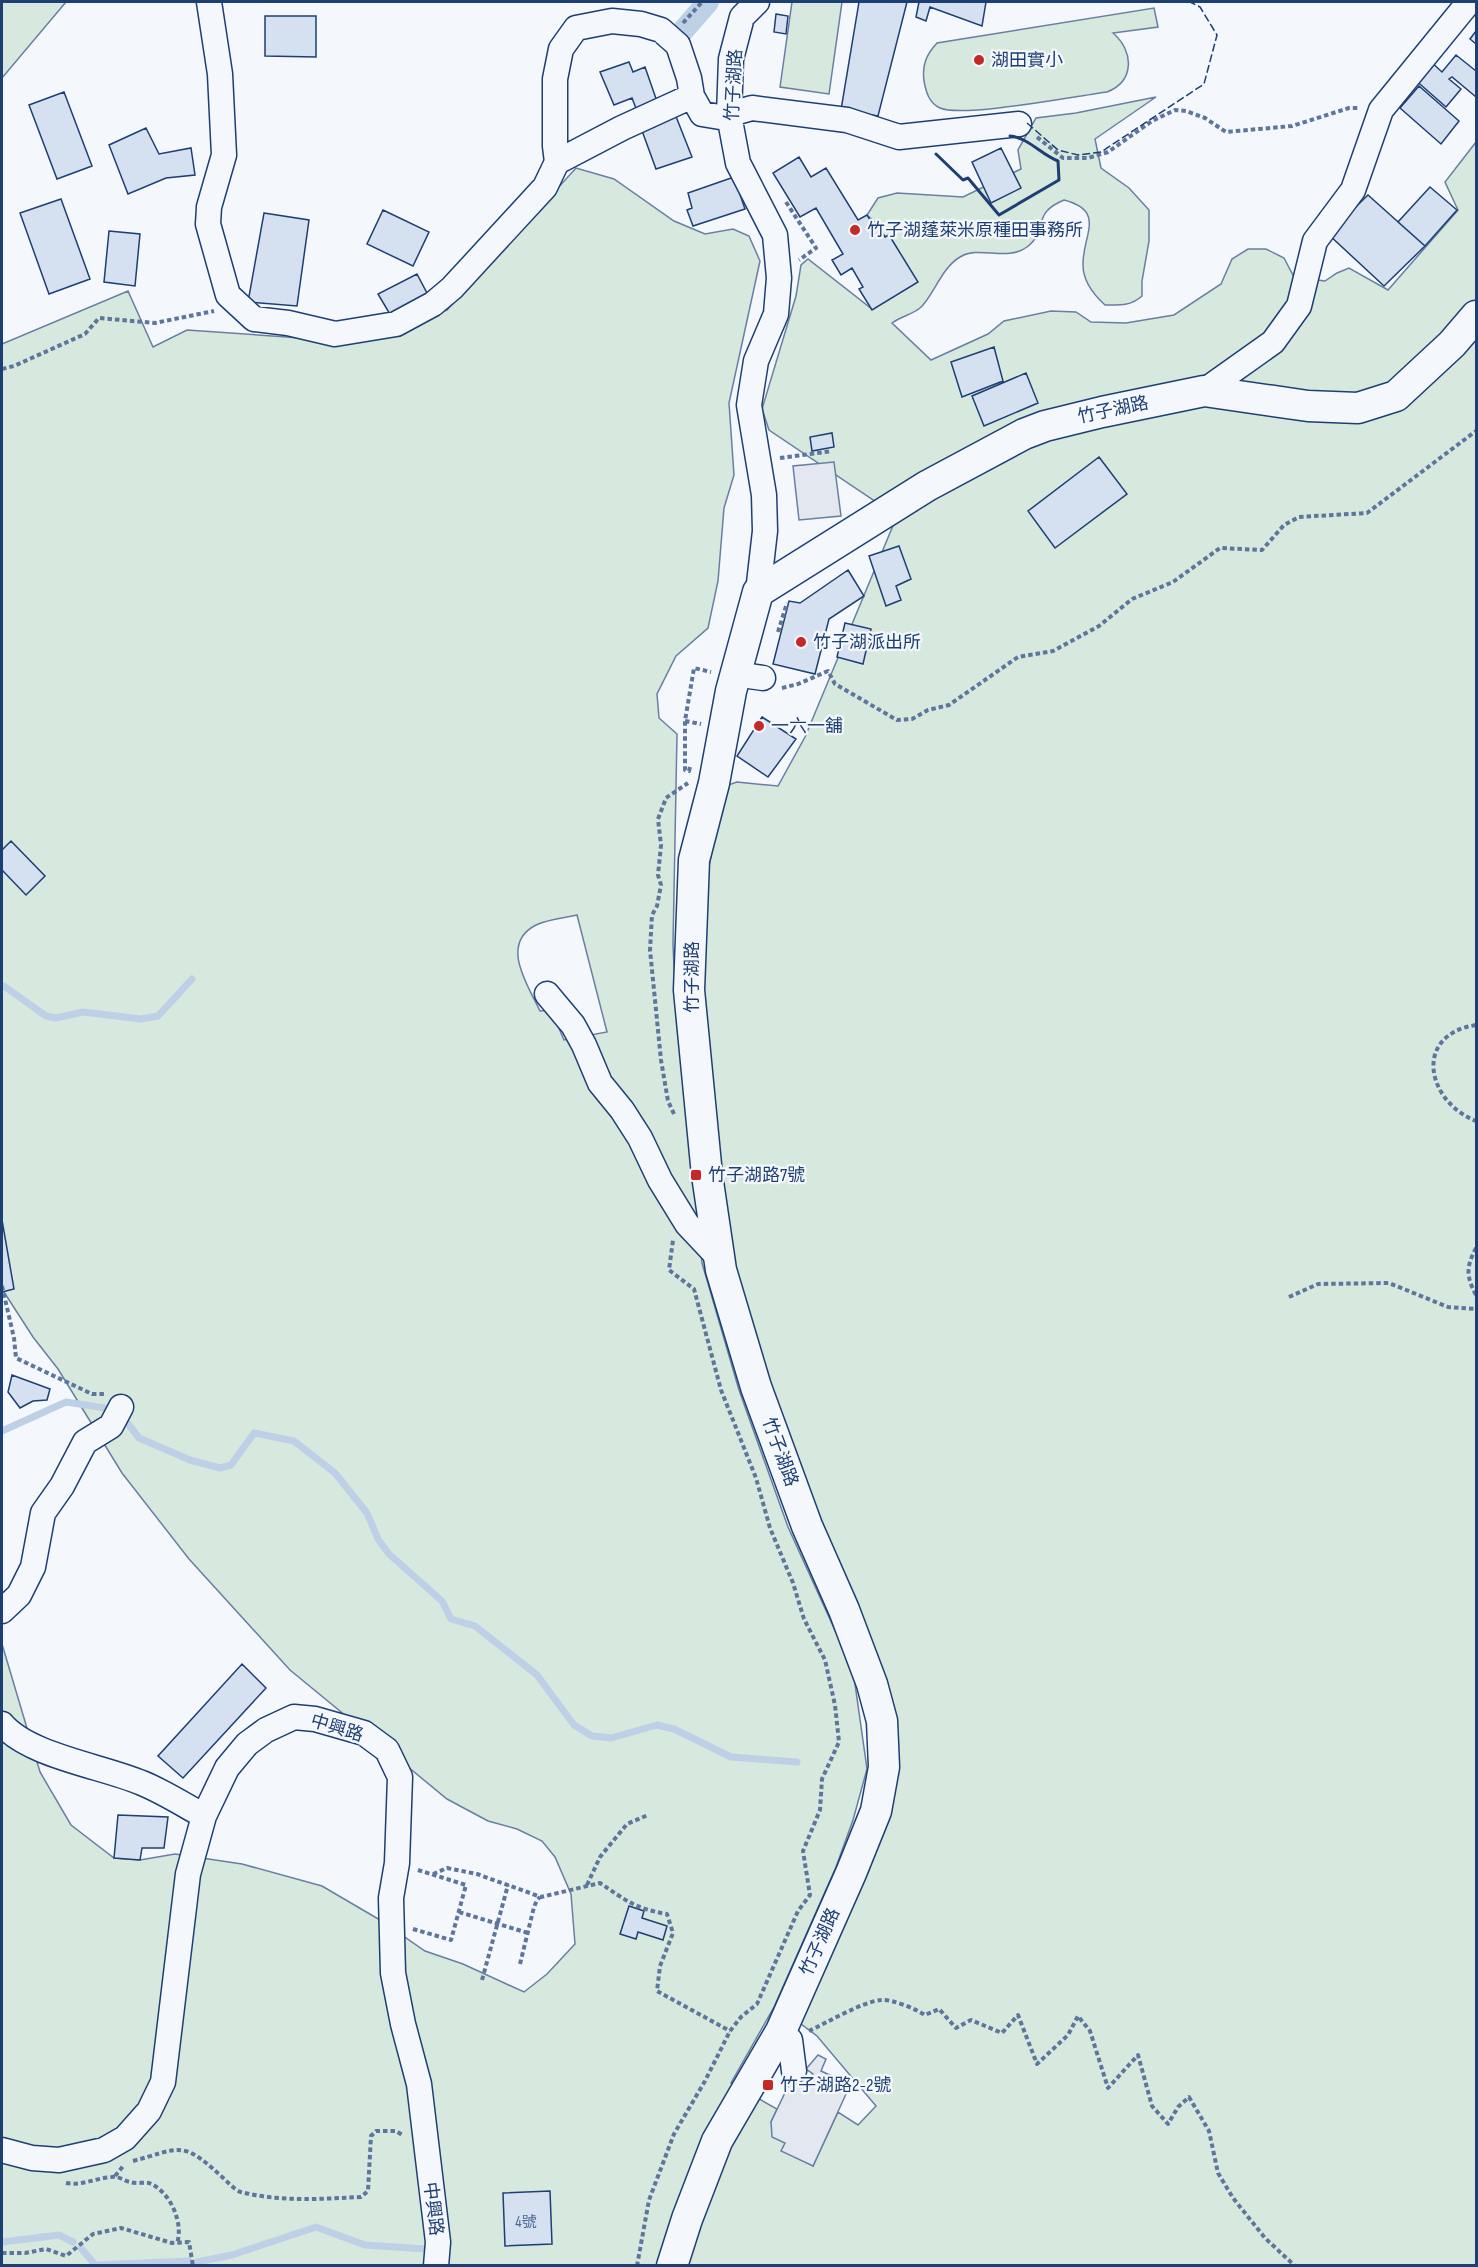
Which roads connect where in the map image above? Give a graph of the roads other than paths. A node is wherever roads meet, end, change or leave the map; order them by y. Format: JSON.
{"nodes":[{"id":1,"x":209,"y":2,"type":"edge"},
{"id":2,"x":757,"y":2,"type":"edge"},
{"id":3,"x":1469,"y":2,"type":"edge"},
{"id":4,"x":692,"y":96,"type":"junction"},
{"id":5,"x":729,"y":115,"type":"junction"},
{"id":6,"x":1019,"y":124,"type":"road end"},
{"id":7,"x":206,"y":162,"type":"dead end"},
{"id":8,"x":557,"y":162,"type":"junction"},
{"id":9,"x":208,"y":224,"type":"junction"},
{"id":10,"x":1476,"y":316,"type":"edge"},
{"id":11,"x":1204,"y":391,"type":"junction"},
{"id":12,"x":758,"y":592,"type":"junction"},
{"id":13,"x":547,"y":994,"type":"dead end"},
{"id":14,"x":719,"y":1258,"type":"junction"},
{"id":15,"x":119,"y":1412,"type":"road end"},
{"id":16,"x":2,"y":1611,"type":"edge"},
{"id":17,"x":2,"y":1724,"type":"edge"},
{"id":18,"x":204,"y":1816,"type":"junction"},
{"id":19,"x":786,"y":2035,"type":"junction"},
{"id":20,"x":794,"y":2071,"type":"dead end"},
{"id":21,"x":2,"y":2150,"type":"edge"},
{"id":22,"x":436,"y":2265,"type":"edge"},
{"id":23,"x":672,"y":2265,"type":"edge"}],
"edges":[{"from":1,"to":9,"type":"street"},
{"from":2,"to":5,"type":"street","name":"竹子湖路"},
{"from":3,"to":11,"type":"street"},
{"from":4,"to":5,"type":"street"},
{"from":4,"to":8,"type":"street"},
{"from":4,"to":8,"type":"street"},
{"from":5,"to":6,"type":"street"},
{"from":5,"to":12,"type":"street","name":"竹子湖路"},
{"from":7,"to":9,"type":"street"},
{"from":8,"to":9,"type":"street"},
{"from":10,"to":11,"type":"main road","name":"竹子湖路"},
{"from":11,"to":12,"type":"main road","name":"竹子湖路"},
{"from":12,"to":14,"type":"main road","name":"竹子湖路"},
{"from":13,"to":14,"type":"street"},
{"from":14,"to":19,"type":"main road","name":"竹子湖路"},
{"from":15,"to":16,"type":"street"},
{"from":17,"to":18,"type":"street"},
{"from":18,"to":21,"type":"street","name":"中興路"},
{"from":18,"to":22,"type":"street","name":"中興路"},
{"from":19,"to":20,"type":"street"},
{"from":19,"to":23,"type":"main road","name":"竹子湖路"}]}
